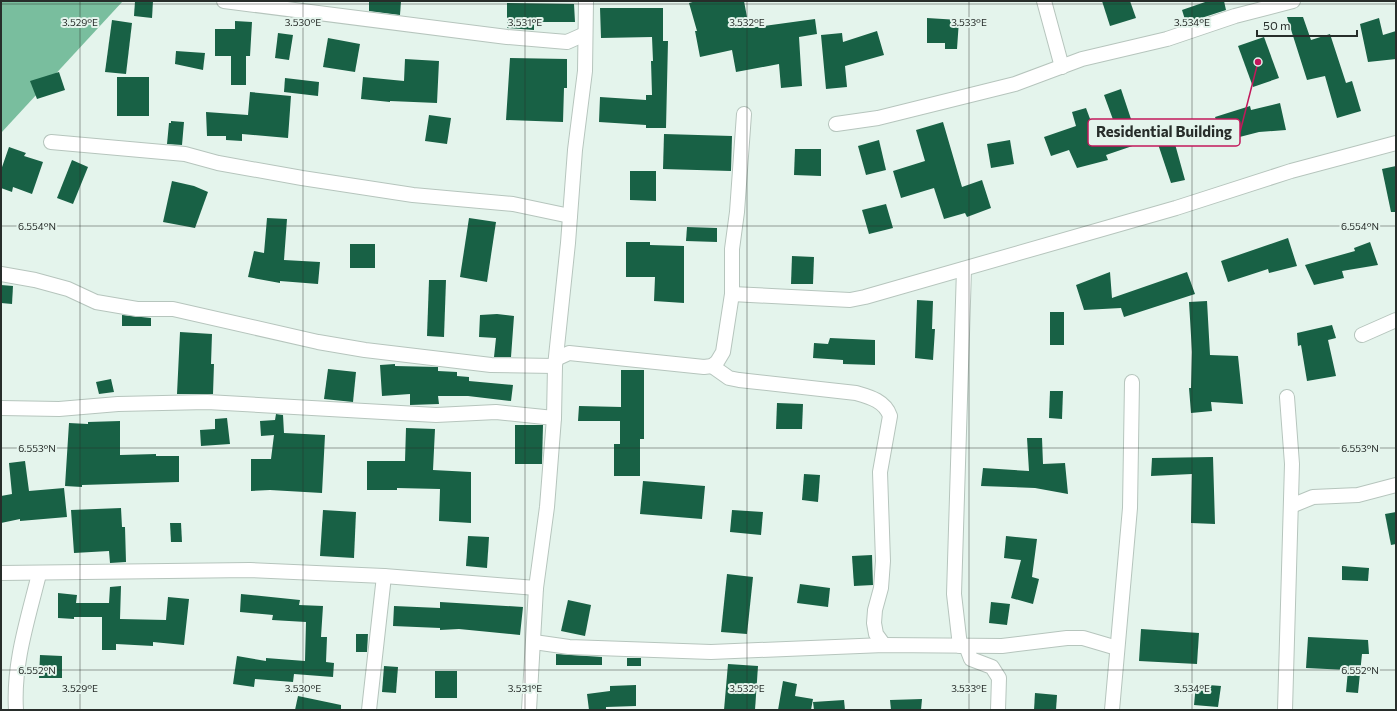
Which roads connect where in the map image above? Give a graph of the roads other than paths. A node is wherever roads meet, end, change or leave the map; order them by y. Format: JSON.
{"nodes":[{"id":1,"x":224,"y":1,"type":"edge"},
{"id":2,"x":586,"y":1,"type":"edge"},
{"id":3,"x":1044,"y":1,"type":"edge"},
{"id":4,"x":1293,"y":1,"type":"edge"},
{"id":5,"x":585,"y":34,"type":"junction"},
{"id":6,"x":567,"y":42,"type":"junction"},
{"id":7,"x":585,"y":55,"type":"junction"},
{"id":8,"x":1062,"y":67,"type":"junction"},
{"id":9,"x":744,"y":114,"type":"dead end"},
{"id":10,"x":836,"y":124,"type":"dead end"},
{"id":11,"x":51,"y":142,"type":"dead end"},
{"id":12,"x":1396,"y":143,"type":"edge"},
{"id":13,"x":570,"y":216,"type":"junction"},
{"id":14,"x":964,"y":269,"type":"junction"},
{"id":15,"x":1,"y":274,"type":"edge"},
{"id":16,"x":732,"y":294,"type":"junction"},
{"id":17,"x":1396,"y":320,"type":"edge"},
{"id":18,"x":1362,"y":335,"type":"dead end"},
{"id":19,"x":558,"y":343,"type":"junction"},
{"id":20,"x":569,"y":353,"type":"junction"},
{"id":21,"x":556,"y":363,"type":"junction"},
{"id":22,"x":712,"y":366,"type":"junction"},
{"id":23,"x":1132,"y":382,"type":"dead end"},
{"id":24,"x":1287,"y":397,"type":"dead end"},
{"id":25,"x":1,"y":408,"type":"edge"},
{"id":26,"x":554,"y":418,"type":"junction"},
{"id":27,"x":1292,"y":480,"type":"junction"},
{"id":28,"x":1396,"y":485,"type":"edge"},
{"id":29,"x":1313,"y":497,"type":"junction"},
{"id":30,"x":1291,"y":506,"type":"junction"},
{"id":31,"x":1,"y":573,"type":"edge"},
{"id":32,"x":39,"y":574,"type":"junction"},
{"id":33,"x":384,"y":576,"type":"junction"},
{"id":34,"x":536,"y":588,"type":"junction"},
{"id":35,"x":534,"y":642,"type":"junction"},
{"id":36,"x":884,"y":645,"type":"junction"},
{"id":37,"x":963,"y":646,"type":"junction"},
{"id":38,"x":1117,"y":648,"type":"junction"},
{"id":39,"x":16,"y":710,"type":"edge"},
{"id":40,"x":369,"y":710,"type":"edge"},
{"id":41,"x":529,"y":710,"type":"edge"},
{"id":42,"x":998,"y":710,"type":"edge"},
{"id":43,"x":1112,"y":710,"type":"edge"},
{"id":44,"x":1285,"y":710,"type":"edge"}],
"edges":[{"from":1,"to":6,"type":"street"},
{"from":2,"to":5,"type":"street"},
{"from":3,"to":8,"type":"street"},
{"from":4,"to":8,"type":"street"},
{"from":5,"to":6,"type":"street"},
{"from":5,"to":7,"type":"street"},
{"from":6,"to":7,"type":"street"},
{"from":7,"to":13,"type":"street"},
{"from":8,"to":10,"type":"street"},
{"from":9,"to":16,"type":"street"},
{"from":11,"to":13,"type":"street"},
{"from":12,"to":14,"type":"street"},
{"from":13,"to":19,"type":"street"},
{"from":14,"to":16,"type":"street"},
{"from":14,"to":37,"type":"street"},
{"from":15,"to":21,"type":"street"},
{"from":16,"to":22,"type":"street"},
{"from":17,"to":18,"type":"street"},
{"from":19,"to":20,"type":"street"},
{"from":19,"to":21,"type":"street"},
{"from":20,"to":21,"type":"street"},
{"from":20,"to":22,"type":"street"},
{"from":21,"to":26,"type":"street"},
{"from":22,"to":36,"type":"street"},
{"from":23,"to":38,"type":"street"},
{"from":24,"to":27,"type":"street"},
{"from":25,"to":26,"type":"street"},
{"from":26,"to":34,"type":"street"},
{"from":27,"to":29,"type":"street"},
{"from":27,"to":30,"type":"street"},
{"from":28,"to":29,"type":"street"},
{"from":29,"to":30,"type":"street"},
{"from":30,"to":44,"type":"street"},
{"from":31,"to":32,"type":"street"},
{"from":32,"to":33,"type":"street"},
{"from":32,"to":39,"type":"street"},
{"from":33,"to":34,"type":"street"},
{"from":33,"to":40,"type":"street"},
{"from":34,"to":35,"type":"street"},
{"from":35,"to":36,"type":"street"},
{"from":35,"to":41,"type":"street"},
{"from":36,"to":37,"type":"street"},
{"from":37,"to":38,"type":"street"},
{"from":37,"to":42,"type":"street"},
{"from":38,"to":43,"type":"street"}]}
